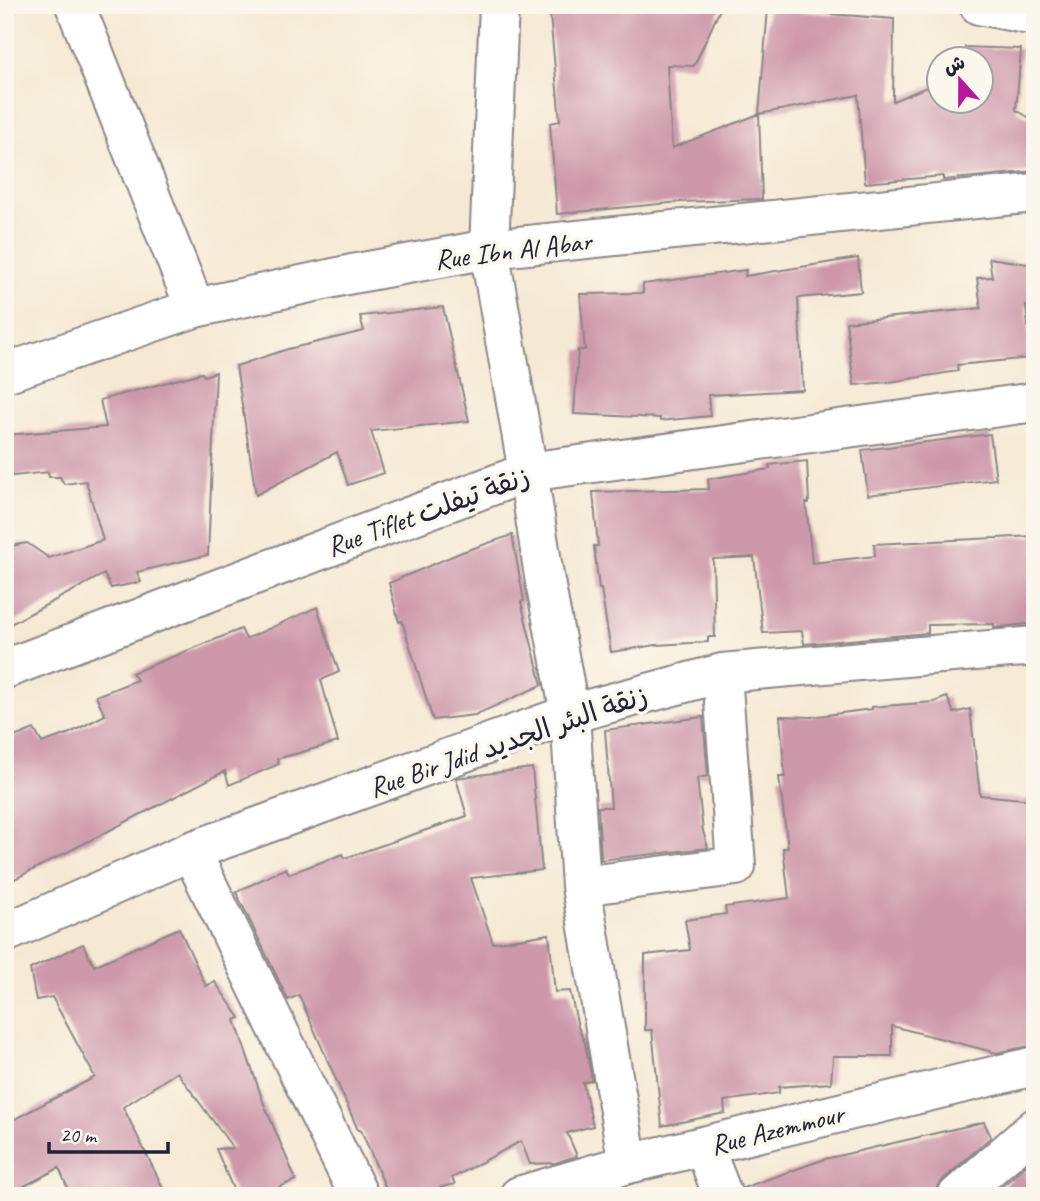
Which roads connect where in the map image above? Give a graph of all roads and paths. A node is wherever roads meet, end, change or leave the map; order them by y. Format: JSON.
{"nodes":[{"id":1,"x":75,"y":5,"type":"edge"},
{"id":2,"x":499,"y":5,"type":"edge"},
{"id":3,"x":979,"y":5,"type":"edge"},
{"id":4,"x":1035,"y":16,"type":"edge"},
{"id":5,"x":1035,"y":194,"type":"edge"},
{"id":6,"x":489,"y":250,"type":"junction"},
{"id":7,"x":195,"y":309,"type":"junction"},
{"id":8,"x":5,"y":373,"type":"edge"},
{"id":9,"x":1035,"y":402,"type":"edge"},
{"id":10,"x":528,"y":472,"type":"junction"},
{"id":11,"x":1035,"y":646,"type":"edge"},
{"id":12,"x":5,"y":669,"type":"edge"},
{"id":13,"x":722,"y":673,"type":"junction"},
{"id":14,"x":570,"y":714,"type":"junction"},
{"id":15,"x":191,"y":851,"type":"junction"},
{"id":16,"x":581,"y":886,"type":"junction"},
{"id":17,"x":5,"y":933,"type":"edge"},
{"id":18,"x":1035,"y":1066,"type":"edge"},
{"id":19,"x":1035,"y":1128,"type":"edge"},
{"id":20,"x":704,"y":1147,"type":"junction"},
{"id":21,"x":628,"y":1164,"type":"junction"},
{"id":22,"x":359,"y":1196,"type":"edge"},
{"id":23,"x":519,"y":1196,"type":"edge"},
{"id":24,"x":723,"y":1196,"type":"edge"},
{"id":25,"x":957,"y":1196,"type":"edge"}],
"edges":[{"from":1,"to":7,"type":"street"},
{"from":2,"to":6,"type":"street"},
{"from":3,"to":4,"type":"street"},
{"from":5,"to":6,"type":"street","name":"Rue Ibn Al Abar"},
{"from":6,"to":7,"type":"street","name":"Rue Ibn Al Abar"},
{"from":6,"to":10,"type":"street"},
{"from":7,"to":8,"type":"street","name":"Rue Ibn Al Abar"},
{"from":9,"to":10,"type":"street","name":"Rue Tiflet زنقة تيفلت"},
{"from":10,"to":12,"type":"street","name":"Rue Tiflet زنقة تيفلت"},
{"from":10,"to":14,"type":"street"},
{"from":11,"to":13,"type":"street","name":"Rue Bir Jdid زنقة البئر الجديد"},
{"from":13,"to":14,"type":"street","name":"Rue Bir Jdid زنقة البئر الجديد"},
{"from":13,"to":16,"type":"street"},
{"from":14,"to":15,"type":"street","name":"Rue Bir Jdid زنقة البئر الجديد"},
{"from":14,"to":16,"type":"street"},
{"from":15,"to":17,"type":"street","name":"Rue Bir Jdid زنقة البئر الجديد"},
{"from":15,"to":22,"type":"street"},
{"from":16,"to":21,"type":"street"},
{"from":18,"to":20,"type":"street","name":"Rue Azemmour"},
{"from":19,"to":25,"type":"street"},
{"from":20,"to":21,"type":"street","name":"Rue Azemmour"},
{"from":20,"to":24,"type":"street"},
{"from":21,"to":23,"type":"street","name":"Rue Azemmour"}]}
